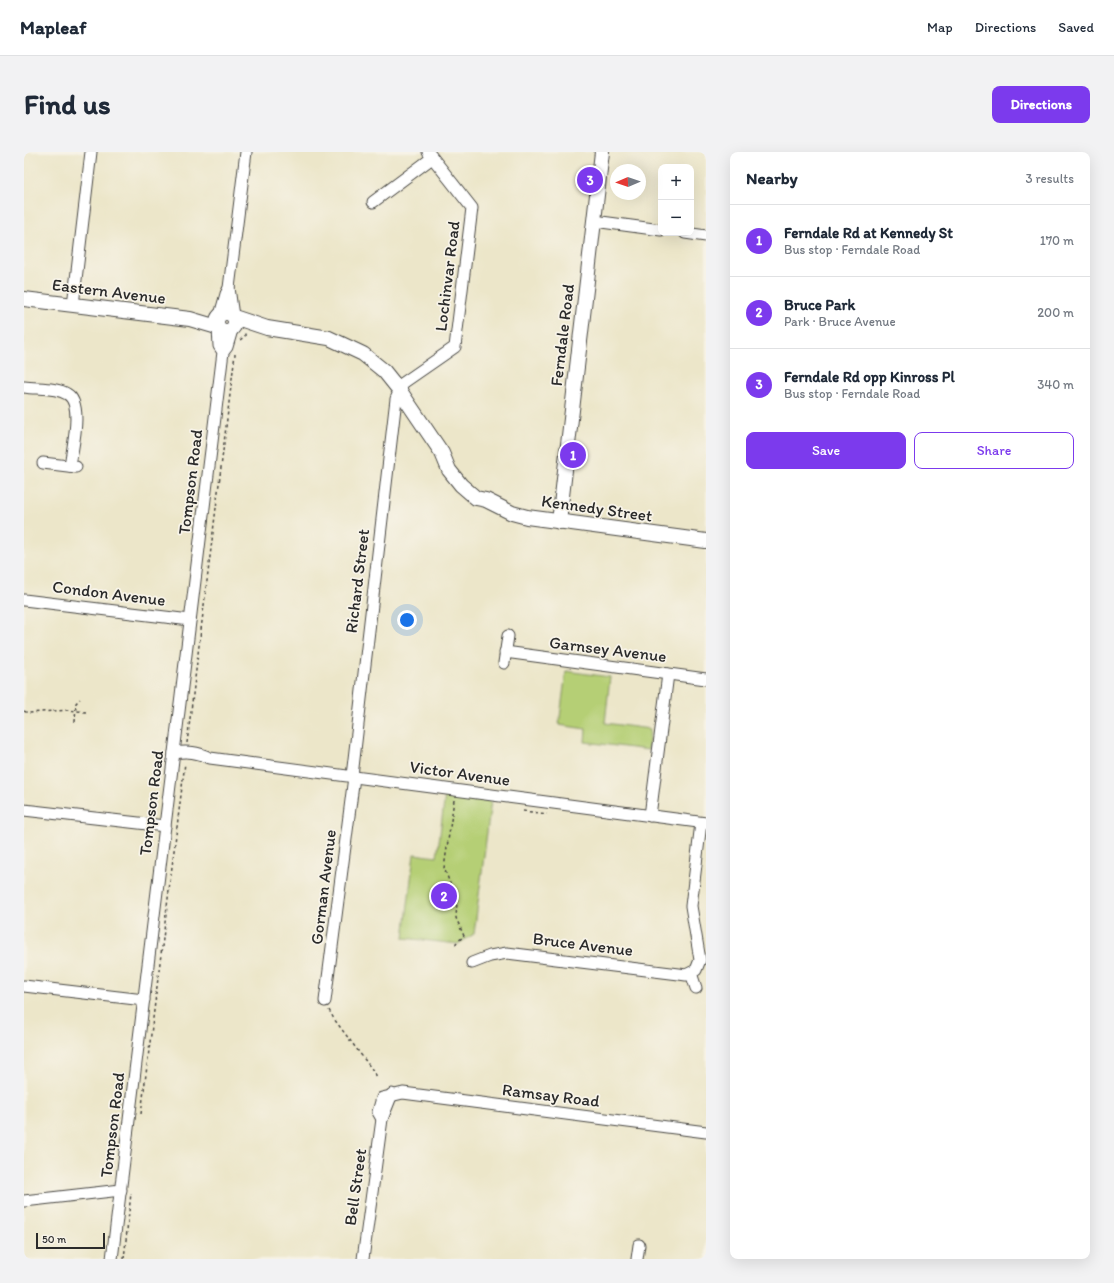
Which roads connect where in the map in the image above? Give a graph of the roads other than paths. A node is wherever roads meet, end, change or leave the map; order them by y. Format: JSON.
{"nodes":[{"id":1,"x":91,"y":152,"type":"edge"},
{"id":2,"x":246,"y":152,"type":"edge"},
{"id":3,"x":602,"y":152,"type":"edge"},
{"id":4,"x":430,"y":155,"type":"edge"},
{"id":5,"x":374,"y":202,"type":"dead end"},
{"id":6,"x":594,"y":221,"type":"junction"},
{"id":7,"x":658,"y":230,"type":"edge"},
{"id":8,"x":694,"y":234,"type":"edge"},
{"id":9,"x":706,"y":236,"type":"edge"},
{"id":10,"x":24,"y":299,"type":"edge"},
{"id":11,"x":73,"y":305,"type":"junction"},
{"id":12,"x":229,"y":325,"type":"junction"},
{"id":13,"x":24,"y":387,"type":"edge"},
{"id":14,"x":400,"y":391,"type":"junction"},
{"id":15,"x":42,"y":463,"type":"dead end"},
{"id":16,"x":559,"y":522,"type":"junction"},
{"id":17,"x":706,"y":541,"type":"edge"},
{"id":18,"x":24,"y":600,"type":"edge"},
{"id":19,"x":190,"y":620,"type":"junction"},
{"id":20,"x":508,"y":636,"type":"dead end"},
{"id":21,"x":668,"y":674,"type":"junction"},
{"id":22,"x":706,"y":679,"type":"edge"},
{"id":23,"x":174,"y":753,"type":"junction"},
{"id":24,"x":353,"y":776,"type":"junction"},
{"id":25,"x":24,"y":810,"type":"edge"},
{"id":26,"x":650,"y":816,"type":"junction"},
{"id":27,"x":704,"y":823,"type":"edge"},
{"id":28,"x":165,"y":826,"type":"junction"},
{"id":29,"x":472,"y":963,"type":"dead end"},
{"id":30,"x":691,"y":973,"type":"junction"},
{"id":31,"x":24,"y":986,"type":"edge"},
{"id":32,"x":696,"y":988,"type":"dead end"},
{"id":33,"x":144,"y":1000,"type":"junction"},
{"id":34,"x":325,"y":1001,"type":"road end"},
{"id":35,"x":392,"y":1094,"type":"joint"},
{"id":36,"x":706,"y":1132,"type":"edge"},
{"id":37,"x":126,"y":1189,"type":"junction"},
{"id":38,"x":24,"y":1201,"type":"edge"},
{"id":39,"x":639,"y":1245,"type":"dead end"},
{"id":40,"x":112,"y":1259,"type":"edge"},
{"id":41,"x":363,"y":1259,"type":"edge"},
{"id":42,"x":637,"y":1259,"type":"edge"}],
"edges":[{"from":1,"to":11,"type":"street"},
{"from":2,"to":12,"type":"street","name":"Tompson Road"},
{"from":3,"to":6,"type":"street","name":"Ferndale Road"},
{"from":4,"to":5,"type":"street"},
{"from":4,"to":14,"type":"street","name":"Lochinvar Road"},
{"from":6,"to":7,"type":"street"},
{"from":6,"to":16,"type":"street","name":"Ferndale Road"},
{"from":8,"to":9,"type":"street"},
{"from":10,"to":11,"type":"street","name":"Eastern Avenue"},
{"from":11,"to":12,"type":"street","name":"Eastern Avenue"},
{"from":12,"to":14,"type":"street","name":"Kennedy Street"},
{"from":12,"to":19,"type":"street","name":"Tompson Road"},
{"from":13,"to":15,"type":"street"},
{"from":14,"to":16,"type":"street","name":"Kennedy Street"},
{"from":14,"to":24,"type":"street","name":"Richard Street"},
{"from":16,"to":17,"type":"street","name":"Kennedy Street"},
{"from":18,"to":19,"type":"street","name":"Condon Avenue"},
{"from":19,"to":23,"type":"street","name":"Tompson Road"},
{"from":20,"to":21,"type":"street","name":"Garnsey Avenue"},
{"from":21,"to":22,"type":"street","name":"Garnsey Avenue"},
{"from":21,"to":26,"type":"street"},
{"from":23,"to":24,"type":"street","name":"Victor Avenue"},
{"from":23,"to":28,"type":"street","name":"Tompson Road"},
{"from":24,"to":26,"type":"street","name":"Victor Avenue"},
{"from":24,"to":34,"type":"street","name":"Gorman Avenue"},
{"from":25,"to":28,"type":"street"},
{"from":26,"to":27,"type":"street","name":"Victor Avenue"},
{"from":27,"to":30,"type":"street"},
{"from":28,"to":33,"type":"street","name":"Tompson Road"},
{"from":29,"to":30,"type":"street","name":"Bruce Avenue"},
{"from":30,"to":32,"type":"street"},
{"from":31,"to":33,"type":"street"},
{"from":33,"to":37,"type":"street","name":"Tompson Road"},
{"from":35,"to":36,"type":"street","name":"Ramsay Road"},
{"from":35,"to":41,"type":"street","name":"Bell Street"},
{"from":37,"to":38,"type":"street"},
{"from":37,"to":40,"type":"street","name":"Tompson Road"},
{"from":39,"to":42,"type":"street"}]}
